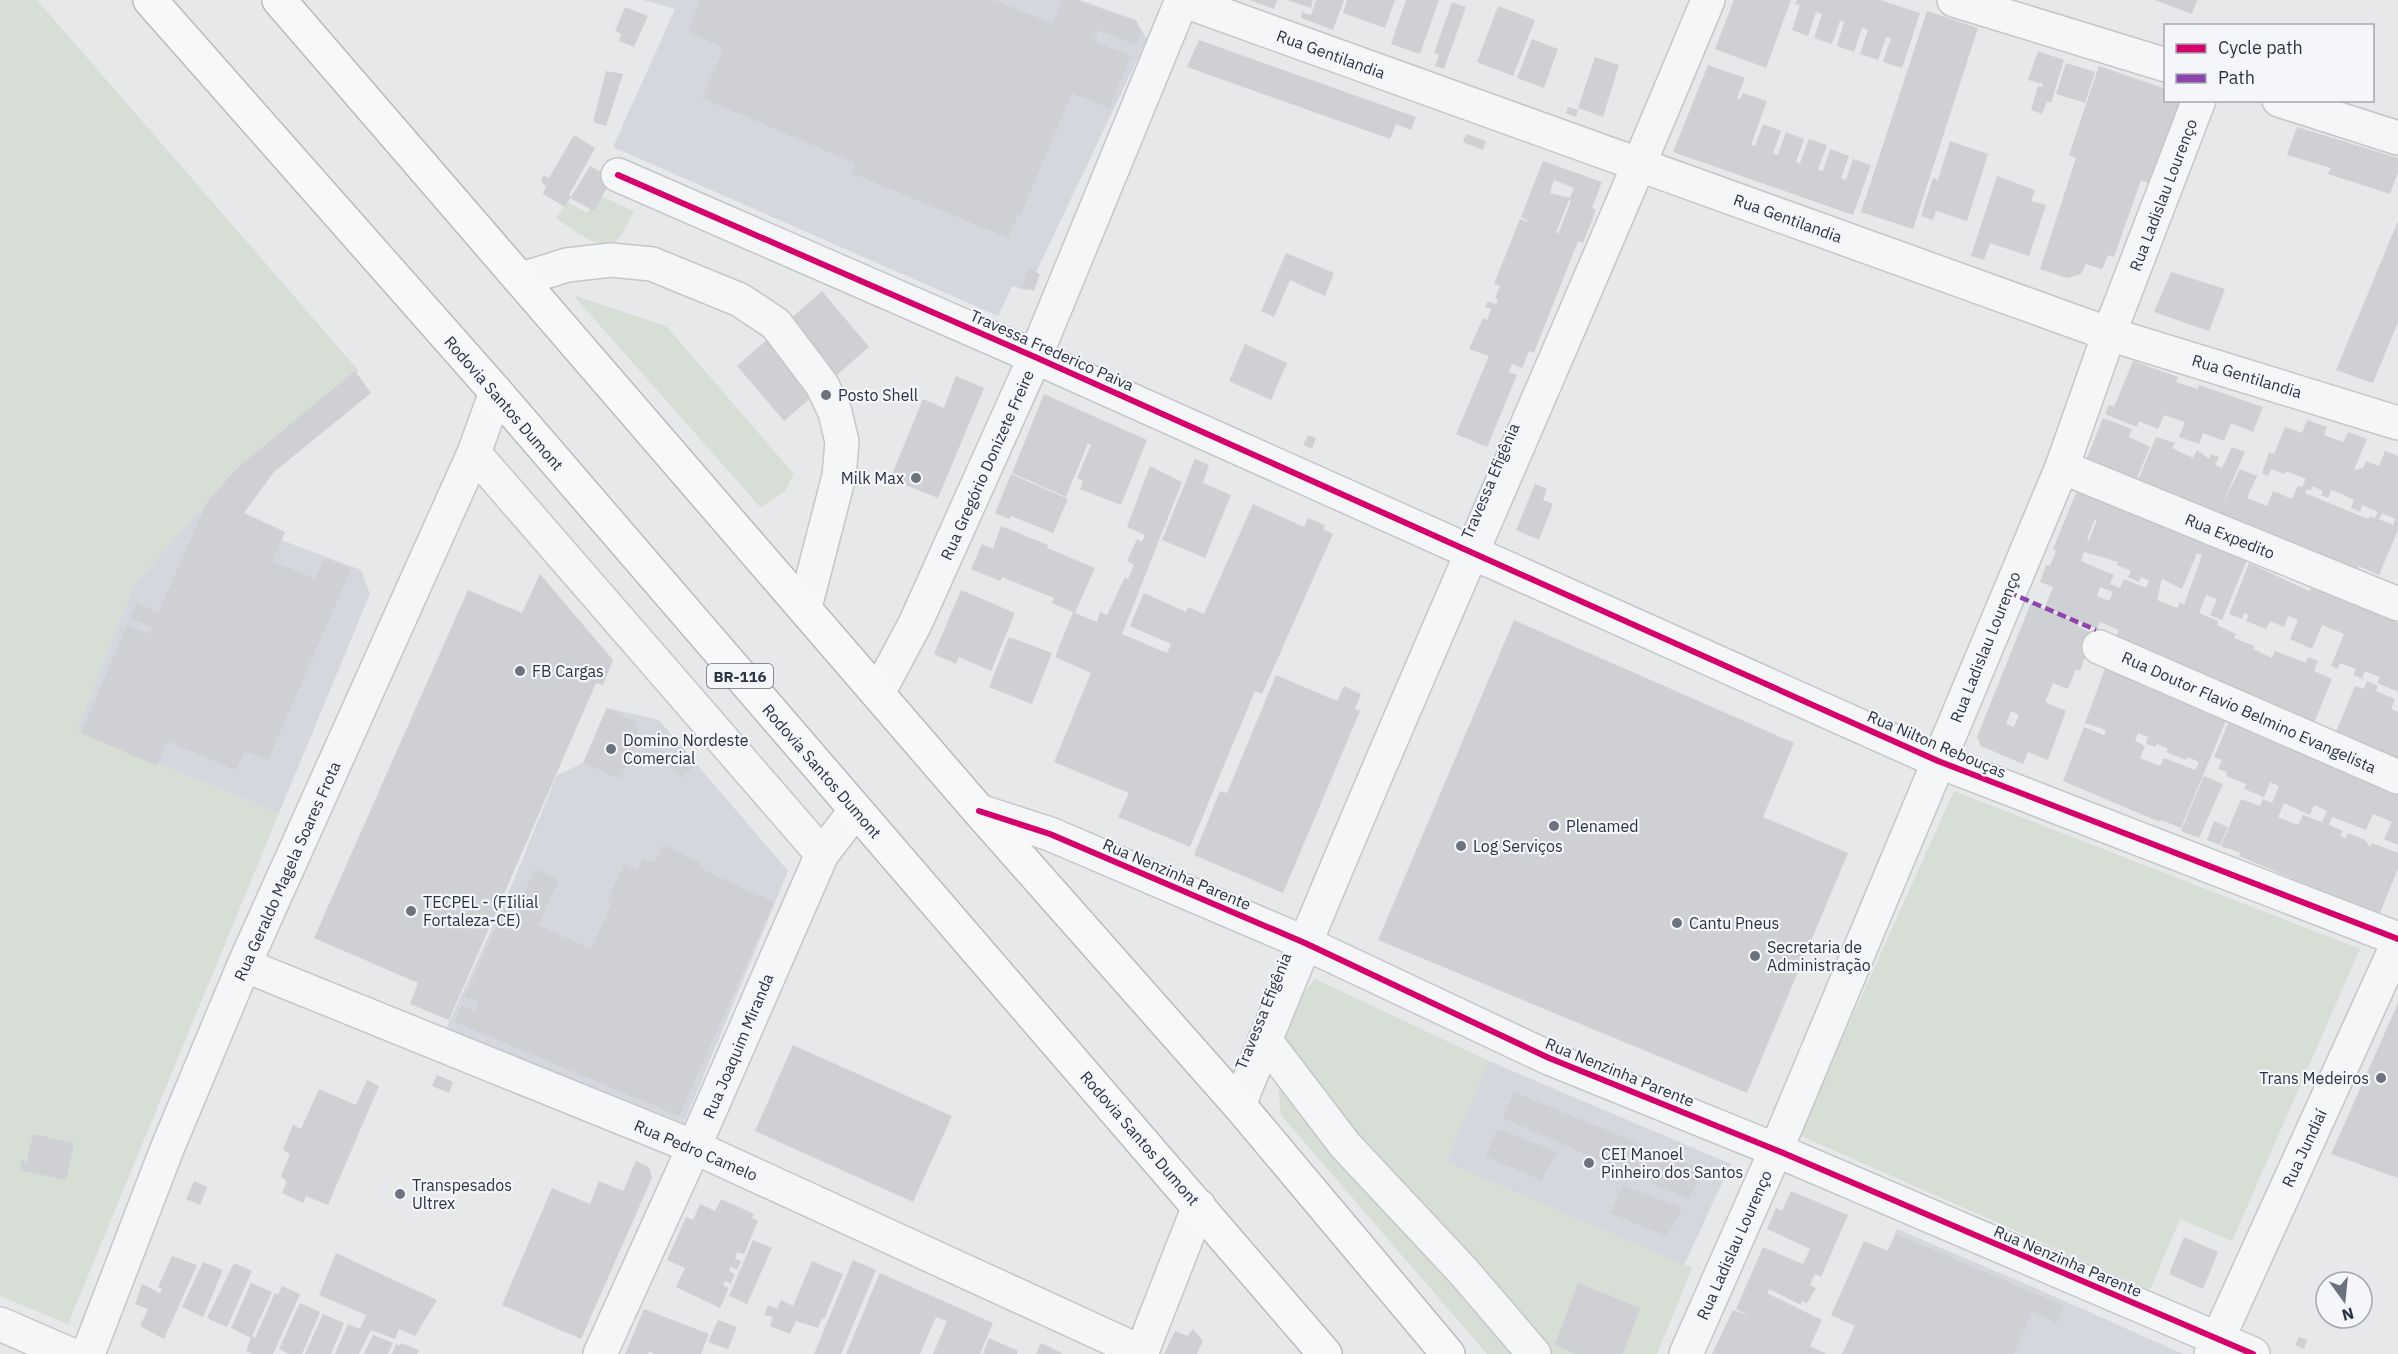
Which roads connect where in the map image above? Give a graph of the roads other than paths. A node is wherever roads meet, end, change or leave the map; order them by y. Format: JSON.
{"nodes":[{"id":1,"x":150,"y":0,"type":"edge"},
{"id":2,"x":279,"y":0,"type":"edge"},
{"id":3,"x":1182,"y":0,"type":"edge"},
{"id":4,"x":1708,"y":0,"type":"edge"},
{"id":5,"x":1954,"y":0,"type":"edge"},
{"id":6,"x":2164,"y":64,"type":"edge"},
{"id":7,"x":2198,"y":102,"type":"edge"},
{"id":8,"x":2285,"y":102,"type":"edge"},
{"id":9,"x":2398,"y":138,"type":"edge"},
{"id":10,"x":1640,"y":165,"type":"junction"},
{"id":11,"x":618,"y":175,"type":"dead end"},
{"id":12,"x":522,"y":279,"type":"junction"},
{"id":13,"x":2109,"y":334,"type":"junction"},
{"id":14,"x":1035,"y":357,"type":"junction"},
{"id":15,"x":496,"y":392,"type":"junction"},
{"id":16,"x":2398,"y":423,"type":"edge"},
{"id":17,"x":474,"y":453,"type":"junction"},
{"id":18,"x":2062,"y":467,"type":"junction"},
{"id":19,"x":1473,"y":554,"type":"junction"},
{"id":20,"x":2398,"y":604,"type":"edge"},
{"id":21,"x":805,"y":607,"type":"junction"},
{"id":22,"x":2099,"y":647,"type":"dead end"},
{"id":23,"x":878,"y":693,"type":"junction"},
{"id":24,"x":1938,"y":761,"type":"junction"},
{"id":25,"x":2398,"y":777,"type":"edge"},
{"id":26,"x":856,"y":810,"type":"junction"},
{"id":27,"x":979,"y":811,"type":"junction"},
{"id":28,"x":822,"y":854,"type":"junction"},
{"id":29,"x":2398,"y":941,"type":"edge"},
{"id":30,"x":1305,"y":943,"type":"junction"},
{"id":31,"x":244,"y":965,"type":"junction"},
{"id":32,"x":1265,"y":1040,"type":"junction"},
{"id":33,"x":1239,"y":1105,"type":"junction"},
{"id":34,"x":694,"y":1147,"type":"junction"},
{"id":35,"x":1776,"y":1150,"type":"junction"},
{"id":36,"x":1199,"y":1206,"type":"junction"},
{"id":37,"x":0,"y":1324,"type":"edge"},
{"id":38,"x":2214,"y":1347,"type":"edge"},
{"id":39,"x":1141,"y":1353,"type":"edge"},
{"id":40,"x":69,"y":1354,"type":"edge"},
{"id":41,"x":88,"y":1354,"type":"edge"},
{"id":42,"x":600,"y":1354,"type":"edge"},
{"id":43,"x":1325,"y":1354,"type":"edge"},
{"id":44,"x":1448,"y":1354,"type":"edge"},
{"id":45,"x":1534,"y":1354,"type":"edge"},
{"id":46,"x":1686,"y":1354,"type":"edge"},
{"id":47,"x":2253,"y":1354,"type":"edge"}],
"edges":[{"from":1,"to":15,"type":"highway","name":"Rodovia Santos Dumont","number":"BR-116"},
{"from":2,"to":12,"type":"highway"},
{"from":3,"to":10,"type":"street","name":"Rua Gentilandia"},
{"from":3,"to":14,"type":"street","name":"Rua Gregório Donizete Freire"},
{"from":4,"to":10,"type":"street","name":"Travessa Efigênia"},
{"from":5,"to":6,"type":"street"},
{"from":7,"to":13,"type":"street","name":"Rua Ladislau Lourenço"},
{"from":8,"to":9,"type":"street"},
{"from":10,"to":13,"type":"street","name":"Rua Gentilandia"},
{"from":10,"to":19,"type":"street","name":"Travessa Efigênia"},
{"from":11,"to":14,"type":"street","name":"Travessa Frederico Paiva"},
{"from":12,"to":21,"type":"highway"},
{"from":12,"to":21,"type":"street"},
{"from":13,"to":16,"type":"street","name":"Rua Gentilandia"},
{"from":13,"to":18,"type":"street","name":"Rua Ladislau Lourenço"},
{"from":14,"to":19,"type":"street","name":"Travessa Frederico Paiva"},
{"from":14,"to":23,"type":"street","name":"Rua Gregório Donizete Freire"},
{"from":15,"to":17,"type":"street","name":"Rua Geraldo Magela Soares Frota"},
{"from":15,"to":26,"type":"highway","name":"Rodovia Santos Dumont","number":"BR-116"},
{"from":17,"to":28,"type":"street"},
{"from":17,"to":31,"type":"street","name":"Rua Geraldo Magela Soares Frota"},
{"from":18,"to":20,"type":"street","name":"Rua Expedito"},
{"from":18,"to":24,"type":"street","name":"Rua Ladislau Lourenço"},
{"from":19,"to":24,"type":"street","name":"Rua Nilton Rebouças"},
{"from":19,"to":30,"type":"street","name":"Travessa Efigênia"},
{"from":21,"to":23,"type":"highway"},
{"from":22,"to":25,"type":"street","name":"Rua Doutor Flavio Belmino Evangelista"},
{"from":23,"to":27,"type":"highway"},
{"from":24,"to":29,"type":"street","name":"Rua Nilton Rebouças"},
{"from":24,"to":35,"type":"street","name":"Rua Ladislau Lourenço"},
{"from":26,"to":28,"type":"street","name":"Rua Joaquim Miranda"},
{"from":26,"to":36,"type":"highway","name":"Rodovia Santos Dumont","number":"BR-116"},
{"from":27,"to":30,"type":"street","name":"Rua Nenzinha Parente"},
{"from":27,"to":33,"type":"highway"},
{"from":28,"to":34,"type":"street","name":"Rua Joaquim Miranda"},
{"from":29,"to":38,"type":"street","name":"Rua Jundiaí"},
{"from":30,"to":32,"type":"street","name":"Travessa Efigênia"},
{"from":30,"to":35,"type":"street","name":"Rua Nenzinha Parente"},
{"from":31,"to":34,"type":"street","name":"Rua Pedro Camelo"},
{"from":31,"to":41,"type":"street","name":"Rua Geraldo Magela Soares Frota"},
{"from":32,"to":33,"type":"street","name":"Travessa Efigênia"},
{"from":32,"to":45,"type":"street"},
{"from":33,"to":44,"type":"highway"},
{"from":34,"to":39,"type":"street","name":"Rua Pedro Camelo"},
{"from":34,"to":42,"type":"street","name":"Rua Joaquim Miranda"},
{"from":35,"to":38,"type":"street","name":"Rua Nenzinha Parente"},
{"from":35,"to":46,"type":"street","name":"Rua Ladislau Lourenço"},
{"from":36,"to":39,"type":"street"},
{"from":36,"to":43,"type":"highway","name":"Rodovia Santos Dumont","number":"BR-116"},
{"from":37,"to":40,"type":"street"},
{"from":38,"to":47,"type":"street","name":"Rua Nenzinha Parente"}]}
